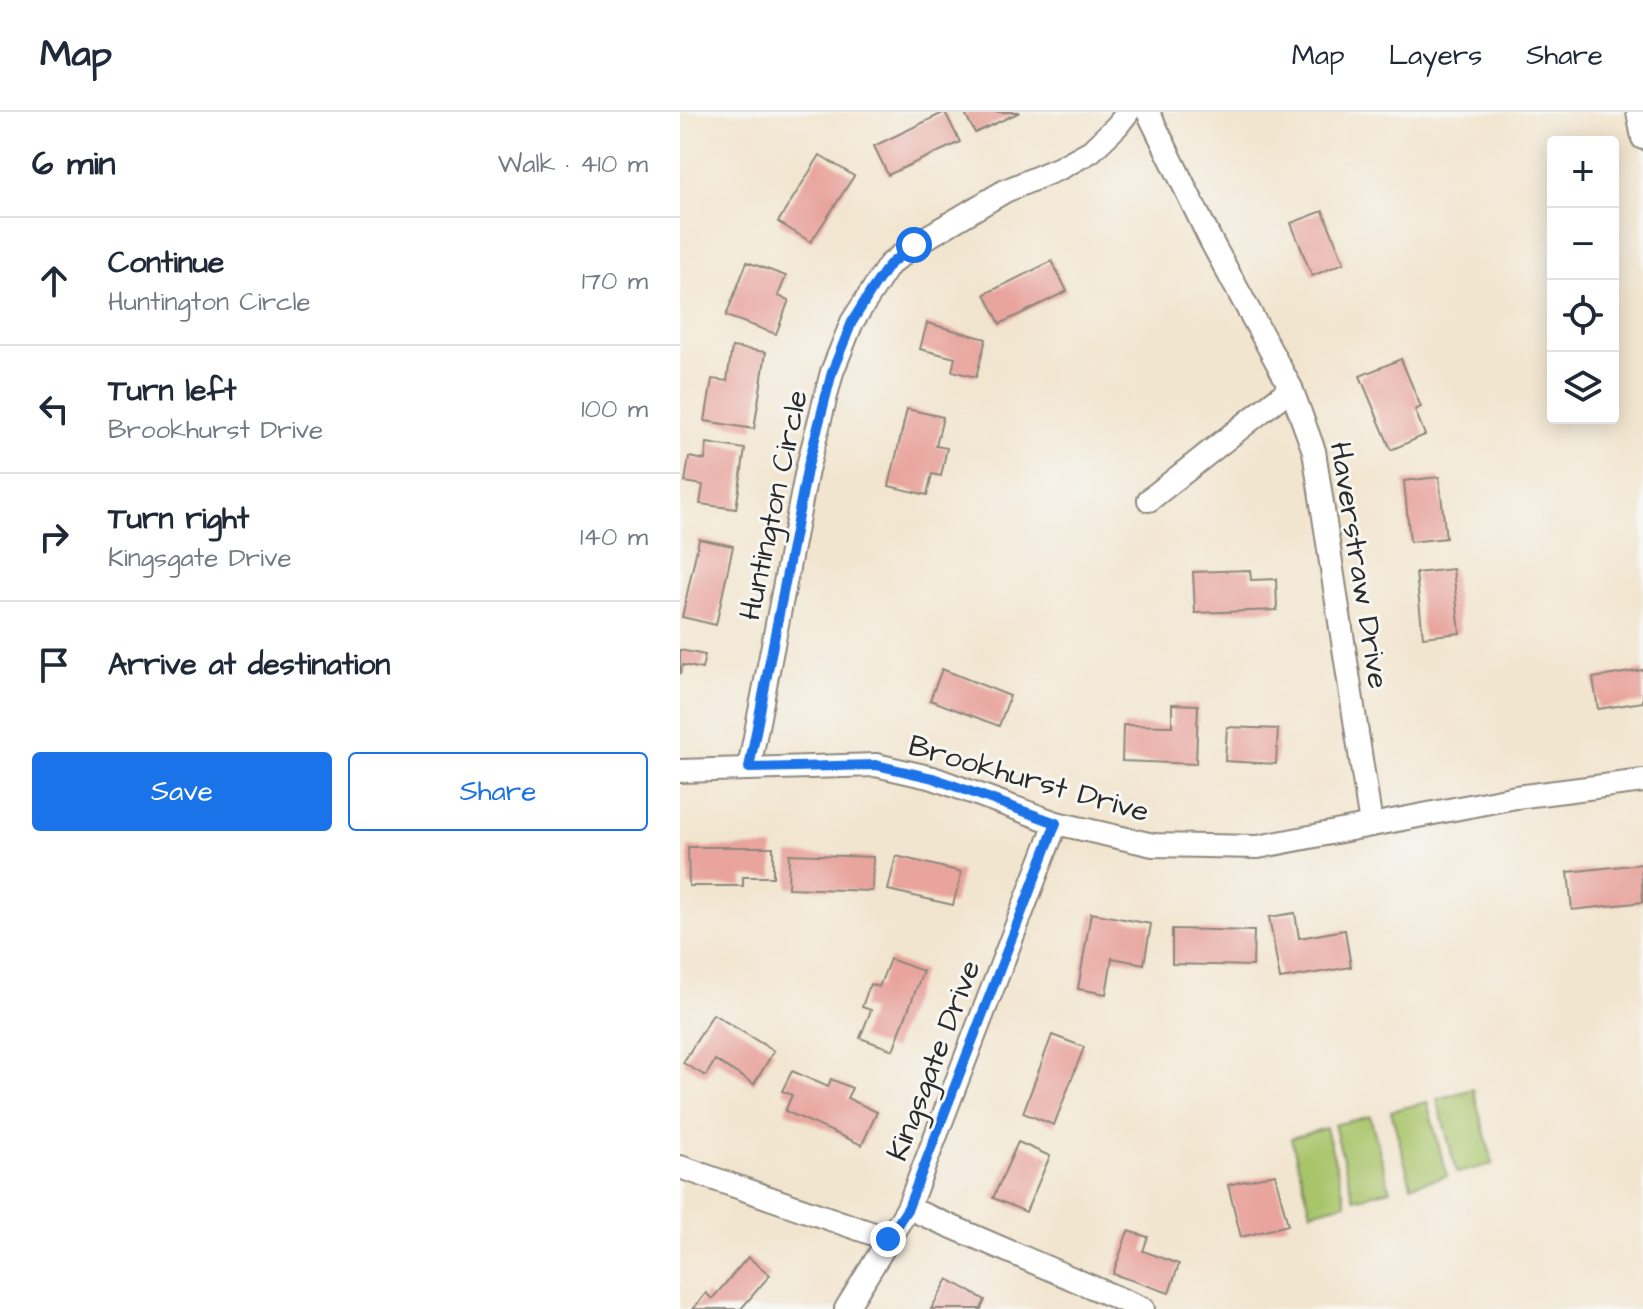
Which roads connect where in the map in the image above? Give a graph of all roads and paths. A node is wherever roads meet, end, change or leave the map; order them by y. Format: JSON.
{"nodes":[{"id":1,"x":1128,"y":112,"type":"edge"},
{"id":2,"x":1148,"y":112,"type":"edge"},
{"id":3,"x":1638,"y":112,"type":"edge"},
{"id":4,"x":1643,"y":138,"type":"edge"},
{"id":5,"x":1291,"y":388,"type":"junction"},
{"id":6,"x":1149,"y":500,"type":"dead end"},
{"id":7,"x":749,"y":768,"type":"junction"},
{"id":8,"x":680,"y":771,"type":"edge"},
{"id":9,"x":1643,"y":781,"type":"edge"},
{"id":10,"x":1056,"y":823,"type":"junction"},
{"id":11,"x":1371,"y":825,"type":"junction"},
{"id":12,"x":680,"y":1167,"type":"edge"},
{"id":13,"x":908,"y":1208,"type":"junction"},
{"id":14,"x":888,"y":1239,"type":"junction"},
{"id":15,"x":1131,"y":1307,"type":"edge"},
{"id":16,"x":846,"y":1309,"type":"edge"}],
"edges":[{"from":1,"to":7,"type":"street","name":"Huntington Circle"},
{"from":2,"to":5,"type":"street","name":"Haverstraw Drive"},
{"from":3,"to":4,"type":"street"},
{"from":5,"to":6,"type":"street"},
{"from":5,"to":11,"type":"street","name":"Haverstraw Drive"},
{"from":7,"to":8,"type":"street","name":"Brookhurst Drive"},
{"from":7,"to":10,"type":"street","name":"Brookhurst Drive"},
{"from":9,"to":11,"type":"street","name":"Brookhurst Drive"},
{"from":10,"to":11,"type":"street","name":"Brookhurst Drive"},
{"from":10,"to":13,"type":"street","name":"Kingsgate Drive"},
{"from":12,"to":14,"type":"street"},
{"from":13,"to":14,"type":"street","name":"Kingsgate Drive"},
{"from":13,"to":15,"type":"street"},
{"from":14,"to":16,"type":"street","name":"Kingsgate Drive"}]}
